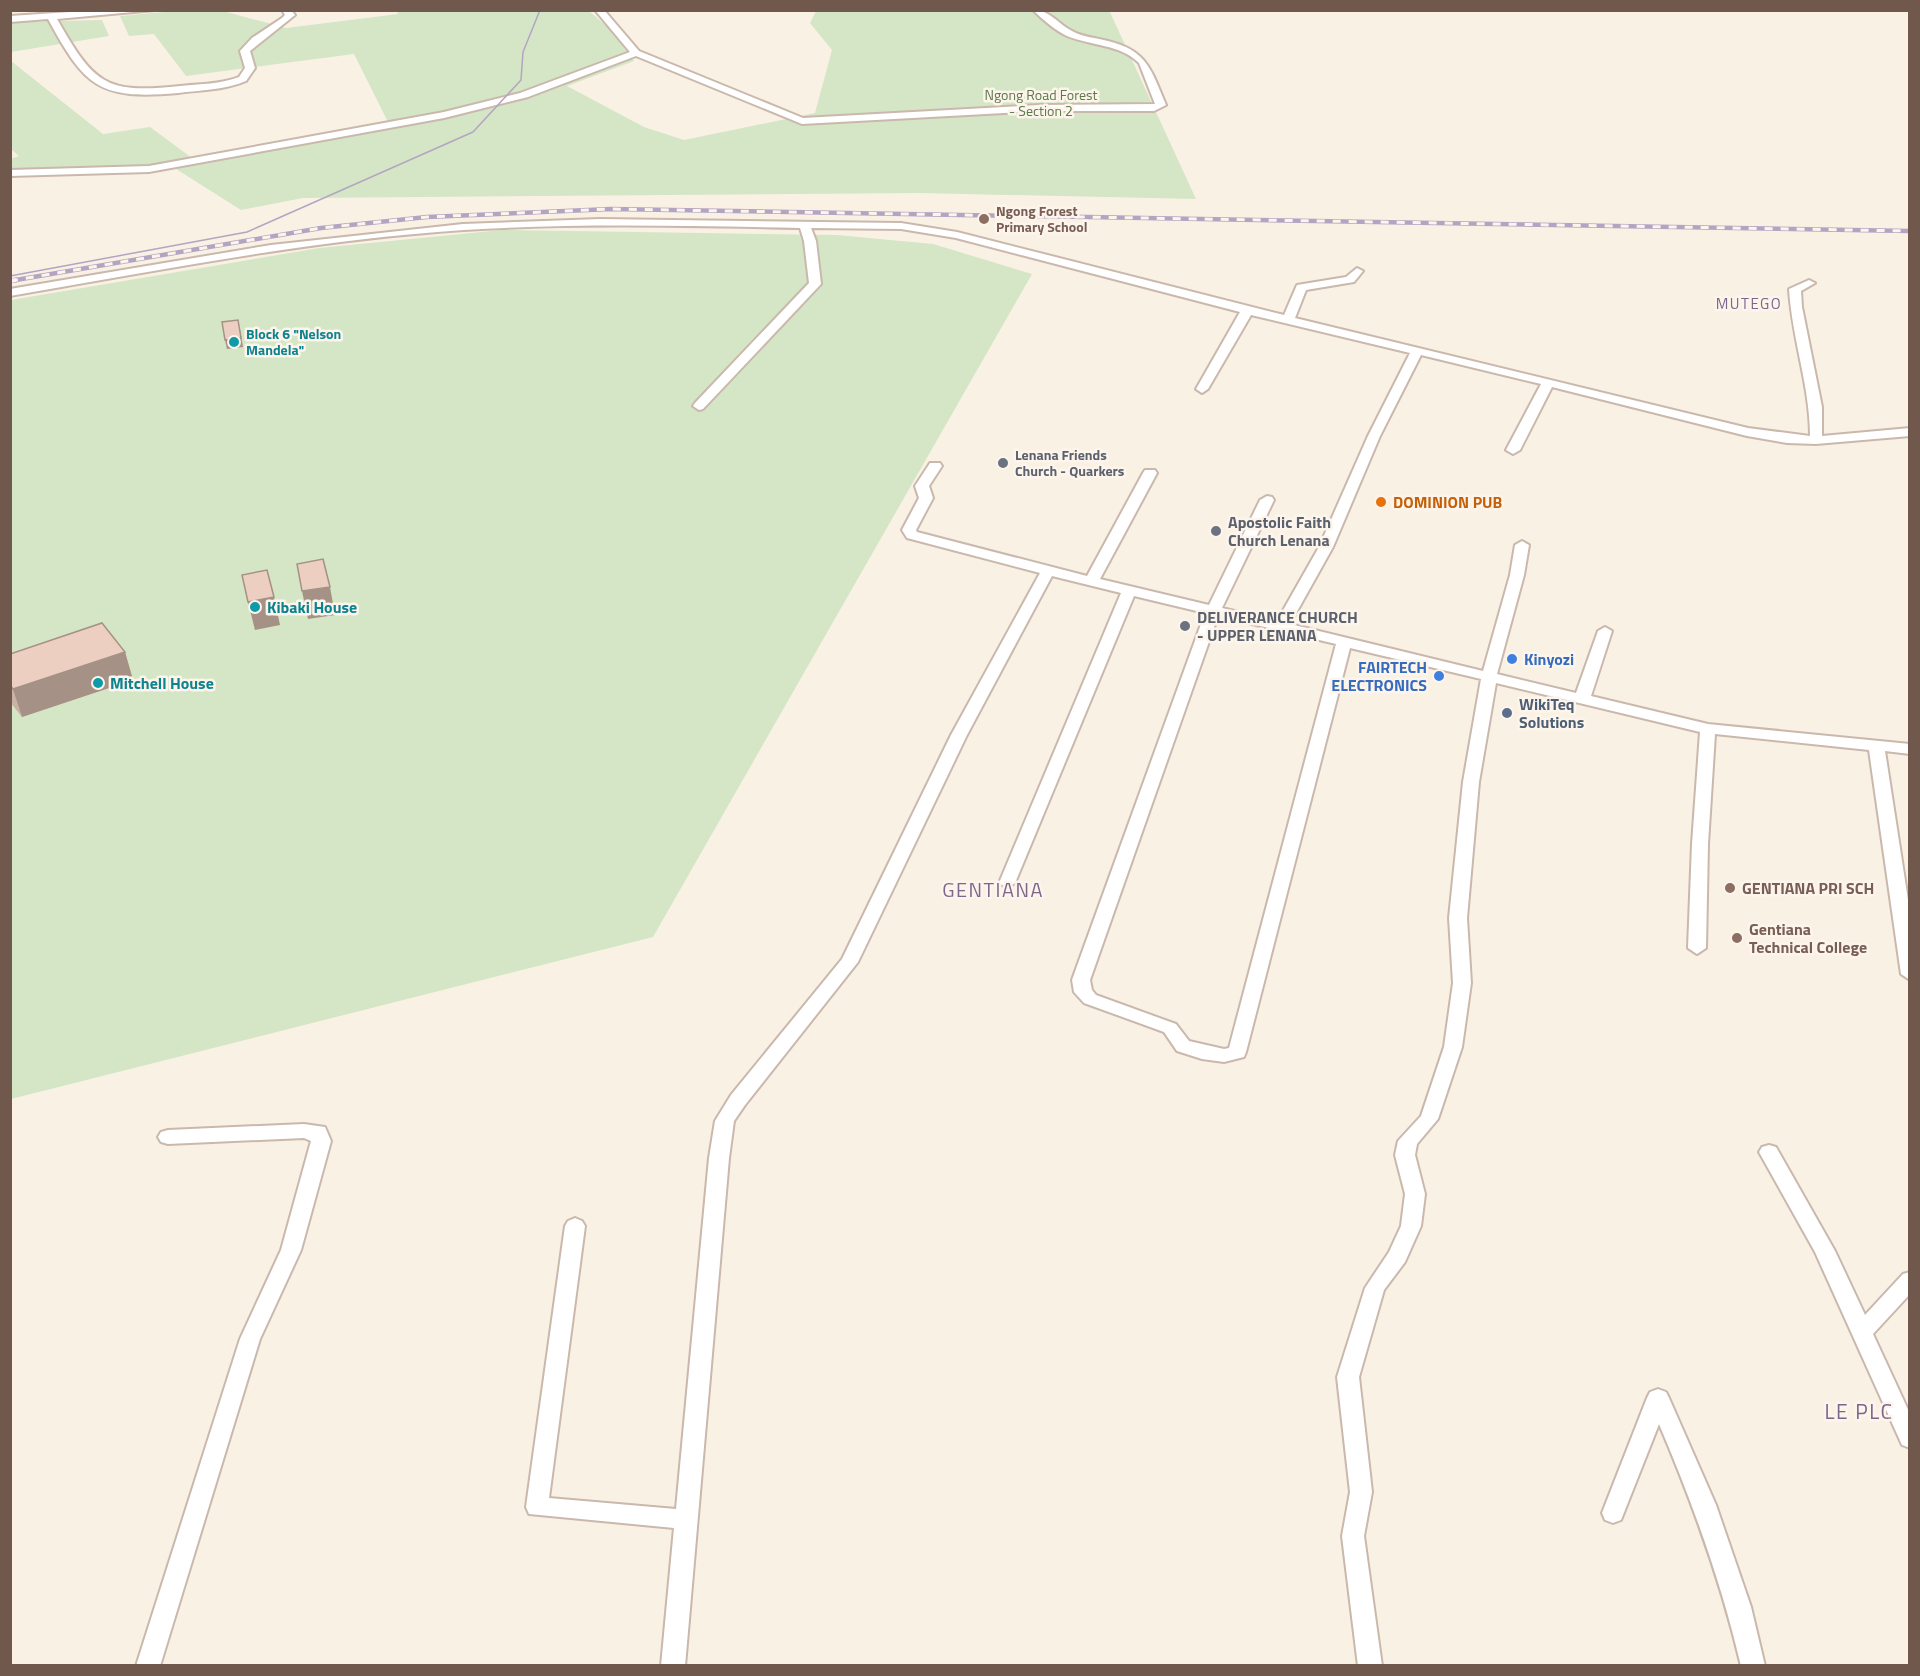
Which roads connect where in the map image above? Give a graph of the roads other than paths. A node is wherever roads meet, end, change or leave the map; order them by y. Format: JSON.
{"nodes":[{"id":1,"x":151,"y":10,"type":"edge"},
{"id":2,"x":286,"y":10,"type":"edge"},
{"id":3,"x":599,"y":10,"type":"edge"},
{"id":4,"x":1037,"y":10,"type":"edge"},
{"id":5,"x":52,"y":18,"type":"junction"},
{"id":6,"x":10,"y":19,"type":"edge"},
{"id":7,"x":636,"y":53,"type":"junction"},
{"id":8,"x":10,"y":173,"type":"edge"},
{"id":9,"x":804,"y":224,"type":"junction"},
{"id":10,"x":1357,"y":271,"type":"dead end"},
{"id":11,"x":1809,"y":283,"type":"dead end"},
{"id":12,"x":10,"y":293,"type":"edge"},
{"id":13,"x":1247,"y":311,"type":"junction"},
{"id":14,"x":1288,"y":320,"type":"junction"},
{"id":15,"x":1417,"y":351,"type":"junction"},
{"id":16,"x":1548,"y":383,"type":"junction"},
{"id":17,"x":1202,"y":389,"type":"dead end"},
{"id":18,"x":699,"y":406,"type":"dead end"},
{"id":19,"x":1910,"y":432,"type":"edge"},
{"id":20,"x":1816,"y":440,"type":"junction"},
{"id":21,"x":1513,"y":450,"type":"dead end"},
{"id":22,"x":936,"y":466,"type":"dead end"},
{"id":23,"x":1150,"y":473,"type":"dead end"},
{"id":24,"x":1267,"y":500,"type":"dead end"},
{"id":25,"x":1522,"y":544,"type":"dead end"},
{"id":26,"x":1048,"y":571,"type":"junction"},
{"id":27,"x":1092,"y":582,"type":"junction"},
{"id":28,"x":1130,"y":591,"type":"junction"},
{"id":29,"x":1214,"y":611,"type":"junction"},
{"id":30,"x":1281,"y":627,"type":"junction"},
{"id":31,"x":1605,"y":632,"type":"dead end"},
{"id":32,"x":1344,"y":643,"type":"junction"},
{"id":33,"x":1489,"y":677,"type":"junction"},
{"id":34,"x":1582,"y":699,"type":"junction"},
{"id":35,"x":1708,"y":729,"type":"junction"},
{"id":36,"x":1876,"y":746,"type":"junction"},
{"id":37,"x":1910,"y":749,"type":"edge"},
{"id":38,"x":1007,"y":883,"type":"dead end"},
{"id":39,"x":1697,"y":948,"type":"dead end"},
{"id":40,"x":1910,"y":974,"type":"edge"},
{"id":41,"x":168,"y":1137,"type":"dead end"},
{"id":42,"x":1769,"y":1152,"type":"dead end"},
{"id":43,"x":575,"y":1226,"type":"dead end"},
{"id":44,"x":1910,"y":1280,"type":"edge"},
{"id":45,"x":1862,"y":1332,"type":"junction"},
{"id":46,"x":1910,"y":1439,"type":"edge"},
{"id":47,"x":1614,"y":1513,"type":"dead end"},
{"id":48,"x":686,"y":1519,"type":"junction"},
{"id":49,"x":148,"y":1665,"type":"edge"},
{"id":50,"x":673,"y":1665,"type":"edge"},
{"id":51,"x":1370,"y":1665,"type":"edge"},
{"id":52,"x":1753,"y":1665,"type":"edge"}],
"edges":[{"from":1,"to":5,"type":"street"},
{"from":2,"to":5,"type":"street"},
{"from":3,"to":7,"type":"street"},
{"from":4,"to":7,"type":"street"},
{"from":5,"to":6,"type":"street"},
{"from":7,"to":8,"type":"street"},
{"from":9,"to":12,"type":"street"},
{"from":9,"to":13,"type":"street"},
{"from":9,"to":18,"type":"street"},
{"from":10,"to":14,"type":"street"},
{"from":11,"to":20,"type":"street"},
{"from":13,"to":14,"type":"street"},
{"from":13,"to":17,"type":"street"},
{"from":14,"to":15,"type":"street"},
{"from":15,"to":16,"type":"street"},
{"from":15,"to":30,"type":"street"},
{"from":16,"to":20,"type":"street"},
{"from":16,"to":21,"type":"street"},
{"from":19,"to":20,"type":"street"},
{"from":22,"to":26,"type":"street"},
{"from":23,"to":27,"type":"street"},
{"from":24,"to":29,"type":"street"},
{"from":25,"to":33,"type":"street"},
{"from":26,"to":27,"type":"street"},
{"from":26,"to":48,"type":"street"},
{"from":27,"to":28,"type":"street"},
{"from":28,"to":29,"type":"street"},
{"from":28,"to":38,"type":"street"},
{"from":29,"to":30,"type":"street"},
{"from":29,"to":32,"type":"street"},
{"from":30,"to":32,"type":"street"},
{"from":31,"to":34,"type":"street"},
{"from":32,"to":33,"type":"street"},
{"from":33,"to":34,"type":"street"},
{"from":33,"to":51,"type":"street"},
{"from":34,"to":35,"type":"street"},
{"from":35,"to":36,"type":"street"},
{"from":35,"to":39,"type":"street"},
{"from":36,"to":37,"type":"street"},
{"from":36,"to":40,"type":"street"},
{"from":41,"to":49,"type":"street"},
{"from":42,"to":45,"type":"street"},
{"from":43,"to":48,"type":"street"},
{"from":44,"to":45,"type":"street"},
{"from":45,"to":46,"type":"street"},
{"from":47,"to":52,"type":"street"},
{"from":48,"to":50,"type":"street"}]}
